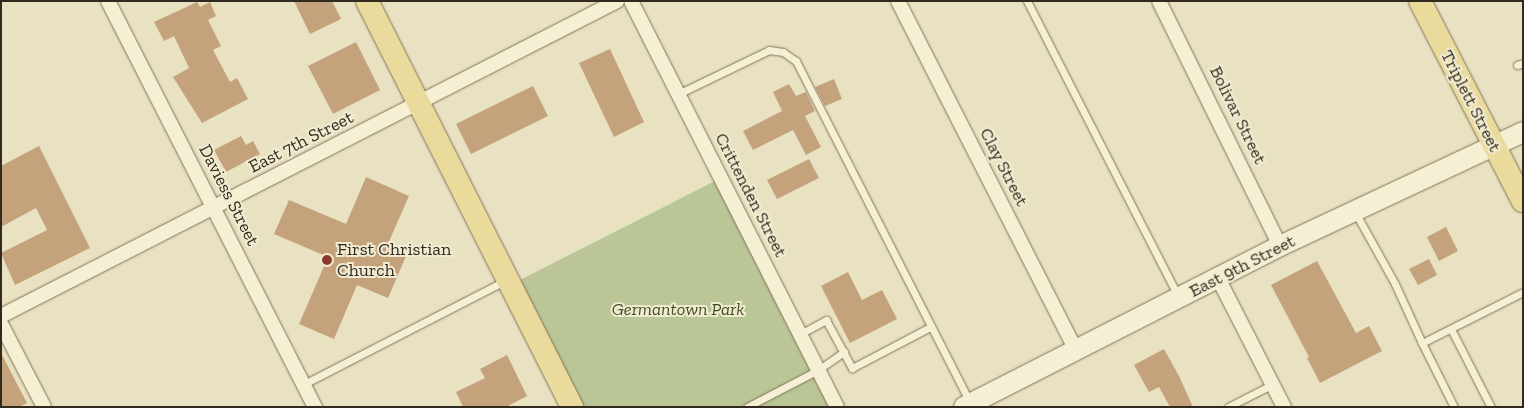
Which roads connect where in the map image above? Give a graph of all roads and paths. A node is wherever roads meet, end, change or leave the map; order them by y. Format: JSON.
{"nodes":[{"id":1,"x":108,"y":1,"type":"edge"},
{"id":2,"x":367,"y":1,"type":"edge"},
{"id":3,"x":617,"y":1,"type":"edge"},
{"id":4,"x":631,"y":1,"type":"edge"},
{"id":5,"x":898,"y":1,"type":"edge"},
{"id":6,"x":1027,"y":1,"type":"edge"},
{"id":7,"x":1159,"y":1,"type":"edge"},
{"id":8,"x":1420,"y":1,"type":"edge"},
{"id":9,"x":678,"y":94,"type":"junction"},
{"id":10,"x":419,"y":104,"type":"junction"},
{"id":11,"x":1523,"y":132,"type":"edge"},
{"id":12,"x":1494,"y":146,"type":"junction"},
{"id":13,"x":1523,"y":202,"type":"edge"},
{"id":14,"x":214,"y":207,"type":"junction"},
{"id":15,"x":1355,"y":211,"type":"junction"},
{"id":16,"x":1280,"y":246,"type":"junction"},
{"id":17,"x":1218,"y":278,"type":"junction"},
{"id":18,"x":509,"y":279,"type":"junction"},
{"id":19,"x":1522,"y":294,"type":"edge"},
{"id":20,"x":1179,"y":298,"type":"junction"},
{"id":21,"x":1,"y":316,"type":"edge"},
{"id":22,"x":1,"y":324,"type":"edge"},
{"id":23,"x":930,"y":328,"type":"junction"},
{"id":24,"x":1451,"y":329,"type":"junction"},
{"id":25,"x":800,"y":334,"type":"junction"},
{"id":26,"x":1422,"y":343,"type":"junction"},
{"id":27,"x":1076,"y":351,"type":"junction"},
{"id":28,"x":844,"y":352,"type":"junction"},
{"id":29,"x":818,"y":370,"type":"junction"},
{"id":30,"x":304,"y":384,"type":"junction"},
{"id":31,"x":1273,"y":384,"type":"junction"},
{"id":32,"x":967,"y":405,"type":"edge"},
{"id":33,"x":44,"y":407,"type":"edge"},
{"id":34,"x":316,"y":407,"type":"edge"},
{"id":35,"x":572,"y":407,"type":"edge"},
{"id":36,"x":747,"y":407,"type":"edge"},
{"id":37,"x":837,"y":407,"type":"edge"},
{"id":38,"x":1228,"y":407,"type":"edge"},
{"id":39,"x":1284,"y":407,"type":"edge"},
{"id":40,"x":1454,"y":407,"type":"edge"},
{"id":41,"x":1491,"y":407,"type":"edge"}],
"edges":[{"from":1,"to":14,"type":"street","name":"Daviess Street"},
{"from":2,"to":10,"type":"main road"},
{"from":3,"to":10,"type":"street","name":"East 7th Street"},
{"from":4,"to":9,"type":"street","name":"Crittenden Street"},
{"from":5,"to":27,"type":"street","name":"Clay Street"},
{"from":6,"to":20,"type":"lane"},
{"from":7,"to":16,"type":"street","name":"Bolivar Street"},
{"from":8,"to":12,"type":"main road","name":"Triplett Street"},
{"from":9,"to":23,"type":"lane"},
{"from":9,"to":25,"type":"street","name":"Crittenden Street"},
{"from":10,"to":14,"type":"street","name":"East 7th Street"},
{"from":10,"to":18,"type":"main road"},
{"from":11,"to":12,"type":"street","name":"East 9th Street"},
{"from":12,"to":13,"type":"main road","name":"Triplett Street"},
{"from":12,"to":15,"type":"street","name":"East 9th Street"},
{"from":14,"to":21,"type":"street","name":"East 7th Street"},
{"from":14,"to":30,"type":"street","name":"Daviess Street"},
{"from":15,"to":16,"type":"street","name":"East 9th Street"},
{"from":15,"to":26,"type":"lane"},
{"from":16,"to":17,"type":"street","name":"East 9th Street"},
{"from":17,"to":20,"type":"street","name":"East 9th Street"},
{"from":17,"to":31,"type":"street"},
{"from":18,"to":30,"type":"lane"},
{"from":18,"to":35,"type":"main road"},
{"from":19,"to":24,"type":"lane"},
{"from":20,"to":27,"type":"street","name":"East 9th Street"},
{"from":22,"to":33,"type":"street"},
{"from":23,"to":28,"type":"lane"},
{"from":23,"to":32,"type":"lane"},
{"from":24,"to":26,"type":"lane"},
{"from":24,"to":41,"type":"lane"},
{"from":25,"to":28,"type":"lane"},
{"from":25,"to":29,"type":"street","name":"Crittenden Street"},
{"from":26,"to":40,"type":"lane"},
{"from":27,"to":32,"type":"street","name":"East 9th Street"},
{"from":28,"to":29,"type":"lane"},
{"from":29,"to":36,"type":"lane"},
{"from":29,"to":37,"type":"street","name":"Crittenden Street"},
{"from":30,"to":34,"type":"street","name":"Daviess Street"},
{"from":31,"to":38,"type":"lane"},
{"from":31,"to":39,"type":"street"}]}
